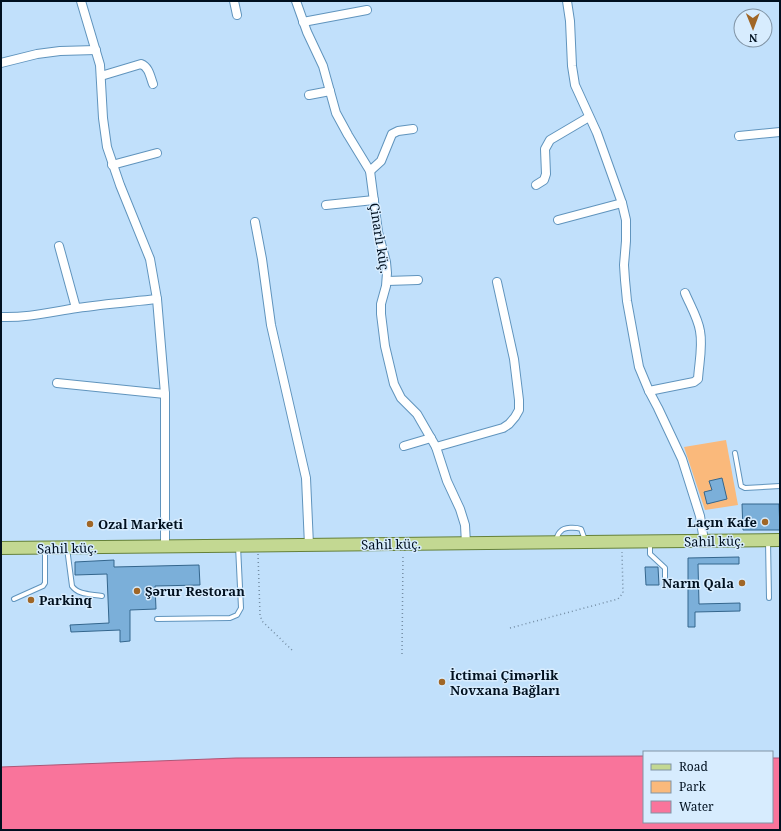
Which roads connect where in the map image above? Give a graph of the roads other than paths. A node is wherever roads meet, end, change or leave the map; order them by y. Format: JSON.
{"nodes":[{"id":1,"x":81,"y":1,"type":"edge"},
{"id":2,"x":234,"y":1,"type":"edge"},
{"id":3,"x":296,"y":1,"type":"edge"},
{"id":4,"x":567,"y":1,"type":"edge"},
{"id":5,"x":367,"y":10,"type":"dead end"},
{"id":6,"x":237,"y":15,"type":"dead end"},
{"id":7,"x":303,"y":22,"type":"junction"},
{"id":8,"x":96,"y":50,"type":"junction"},
{"id":9,"x":1,"y":63,"type":"edge"},
{"id":10,"x":101,"y":76,"type":"junction"},
{"id":11,"x":153,"y":84,"type":"dead end"},
{"id":12,"x":330,"y":91,"type":"junction"},
{"id":13,"x":309,"y":95,"type":"dead end"},
{"id":14,"x":589,"y":116,"type":"junction"},
{"id":15,"x":413,"y":129,"type":"dead end"},
{"id":16,"x":780,"y":132,"type":"edge"},
{"id":17,"x":739,"y":136,"type":"dead end"},
{"id":18,"x":157,"y":154,"type":"dead end"},
{"id":19,"x":112,"y":165,"type":"junction"},
{"id":20,"x":370,"y":171,"type":"junction"},
{"id":21,"x":536,"y":185,"type":"dead end"},
{"id":22,"x":374,"y":200,"type":"junction"},
{"id":23,"x":622,"y":203,"type":"junction"},
{"id":24,"x":326,"y":204,"type":"dead end"},
{"id":25,"x":558,"y":220,"type":"dead end"},
{"id":26,"x":255,"y":222,"type":"dead end"},
{"id":27,"x":59,"y":246,"type":"dead end"},
{"id":28,"x":418,"y":280,"type":"dead end"},
{"id":29,"x":387,"y":281,"type":"junction"},
{"id":30,"x":497,"y":282,"type":"dead end"},
{"id":31,"x":684,"y":293,"type":"dead end"},
{"id":32,"x":157,"y":299,"type":"junction"},
{"id":33,"x":76,"y":308,"type":"junction"},
{"id":34,"x":1,"y":317,"type":"edge"},
{"id":35,"x":57,"y":382,"type":"dead end"},
{"id":36,"x":649,"y":391,"type":"junction"},
{"id":37,"x":165,"y":394,"type":"junction"},
{"id":38,"x":431,"y":438,"type":"junction"},
{"id":39,"x":404,"y":446,"type":"dead end"},
{"id":40,"x":436,"y":448,"type":"junction"},
{"id":41,"x":735,"y":453,"type":"dead end"},
{"id":42,"x":780,"y":486,"type":"edge"},
{"id":43,"x":774,"y":540,"type":"edge"},
{"id":44,"x":704,"y":541,"type":"junction"},
{"id":45,"x":650,"y":542,"type":"junction"},
{"id":46,"x":466,"y":544,"type":"junction"},
{"id":47,"x":309,"y":545,"type":"junction"},
{"id":48,"x":238,"y":546,"type":"junction"},
{"id":49,"x":165,"y":547,"type":"junction"},
{"id":50,"x":1,"y":548,"type":"edge"},
{"id":51,"x":45,"y":548,"type":"junction"},
{"id":52,"x":67,"y":548,"type":"junction"},
{"id":53,"x":665,"y":586,"type":"dead end"},
{"id":54,"x":102,"y":596,"type":"dead end"},
{"id":55,"x":769,"y":598,"type":"dead end"},
{"id":56,"x":14,"y":599,"type":"dead end"},
{"id":57,"x":157,"y":619,"type":"dead end"}],
"edges":[{"from":1,"to":8,"type":"street"},
{"from":2,"to":6,"type":"street"},
{"from":3,"to":7,"type":"street","name":"Çinarlı küç."},
{"from":4,"to":14,"type":"street"},
{"from":5,"to":7,"type":"street"},
{"from":7,"to":12,"type":"street","name":"Çinarlı küç."},
{"from":8,"to":9,"type":"street"},
{"from":8,"to":10,"type":"street"},
{"from":10,"to":11,"type":"street"},
{"from":10,"to":19,"type":"street"},
{"from":12,"to":13,"type":"street"},
{"from":12,"to":20,"type":"street","name":"Çinarlı küç."},
{"from":14,"to":21,"type":"street"},
{"from":14,"to":23,"type":"street"},
{"from":15,"to":20,"type":"street"},
{"from":16,"to":17,"type":"street"},
{"from":18,"to":19,"type":"street"},
{"from":19,"to":32,"type":"street"},
{"from":20,"to":22,"type":"street","name":"Çinarlı küç."},
{"from":22,"to":24,"type":"street"},
{"from":22,"to":29,"type":"street","name":"Çinarlı küç."},
{"from":23,"to":25,"type":"street"},
{"from":23,"to":36,"type":"street"},
{"from":26,"to":47,"type":"street"},
{"from":27,"to":33,"type":"street"},
{"from":28,"to":29,"type":"street"},
{"from":29,"to":38,"type":"street","name":"Çinarlı küç."},
{"from":30,"to":40,"type":"street"},
{"from":31,"to":36,"type":"street"},
{"from":32,"to":33,"type":"street"},
{"from":32,"to":37,"type":"street"},
{"from":33,"to":34,"type":"street"},
{"from":35,"to":37,"type":"street"},
{"from":36,"to":44,"type":"street"},
{"from":37,"to":49,"type":"street"},
{"from":38,"to":39,"type":"street"},
{"from":38,"to":40,"type":"street","name":"Çinarlı küç."},
{"from":40,"to":46,"type":"street","name":"Çinarlı küç."},
{"from":41,"to":42,"type":"lane"},
{"from":43,"to":44,"type":"main road","name":"Sahil küç."},
{"from":43,"to":55,"type":"lane"},
{"from":44,"to":45,"type":"main road","name":"Sahil küç."},
{"from":45,"to":46,"type":"main road","name":"Sahil küç."},
{"from":45,"to":53,"type":"lane"},
{"from":46,"to":47,"type":"main road","name":"Sahil küç."},
{"from":47,"to":48,"type":"main road","name":"Sahil küç."},
{"from":48,"to":49,"type":"main road","name":"Sahil küç."},
{"from":48,"to":57,"type":"lane"},
{"from":49,"to":52,"type":"main road","name":"Sahil küç."},
{"from":50,"to":51,"type":"main road","name":"Sahil küç."},
{"from":51,"to":52,"type":"main road","name":"Sahil küç."},
{"from":51,"to":56,"type":"lane"},
{"from":52,"to":54,"type":"lane"}]}
